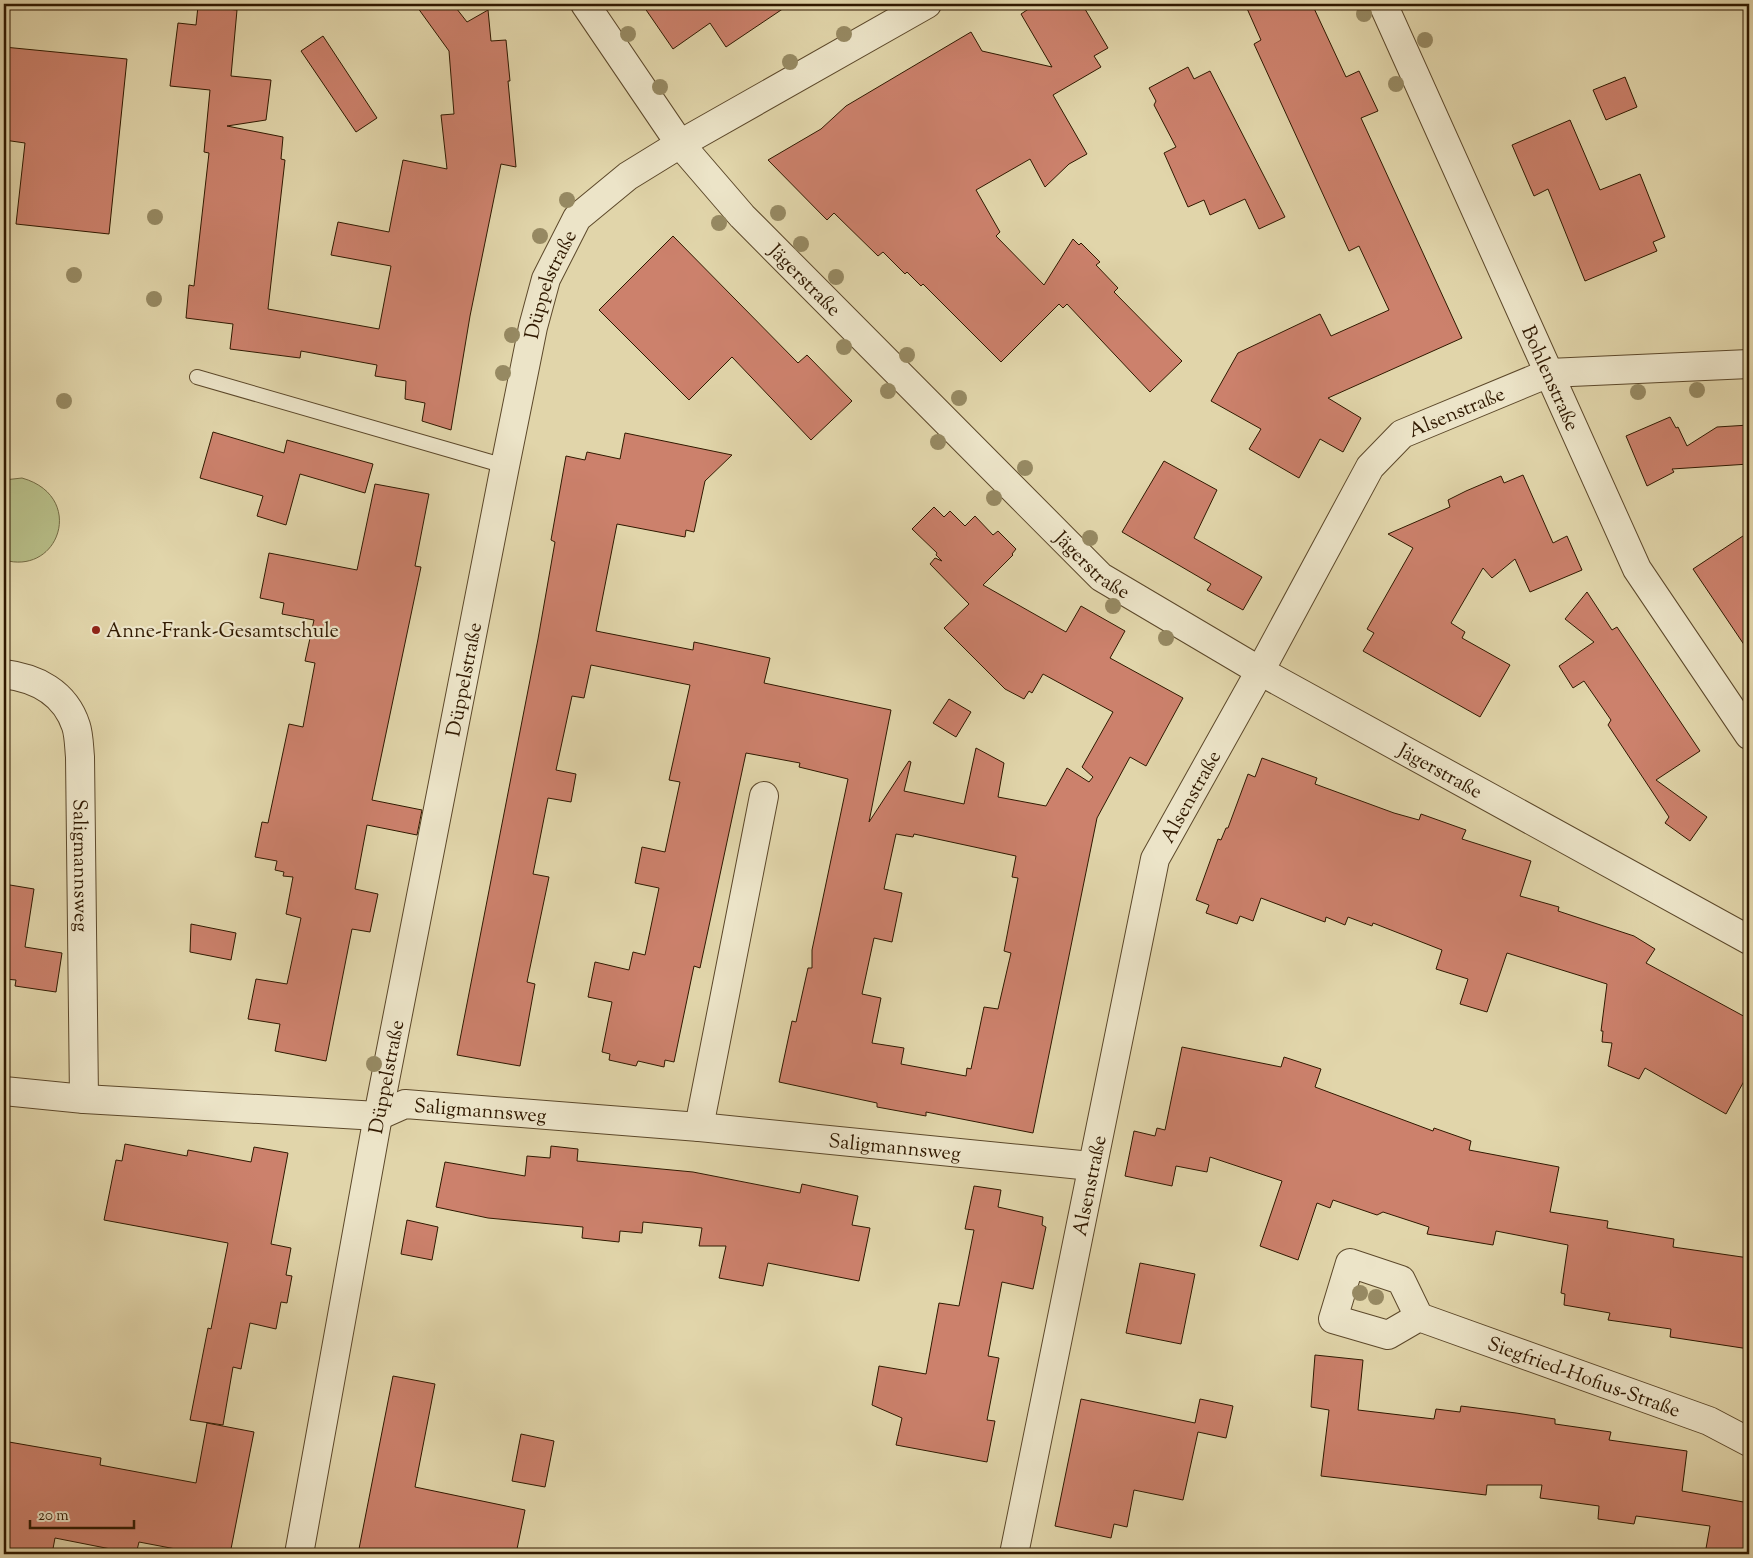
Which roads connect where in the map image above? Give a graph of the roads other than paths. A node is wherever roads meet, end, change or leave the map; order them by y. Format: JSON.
{"nodes":[{"id":1,"x":585,"y":4,"type":"edge"},
{"id":2,"x":927,"y":4,"type":"edge"},
{"id":3,"x":1383,"y":4,"type":"edge"},
{"id":4,"x":680,"y":144,"type":"junction"},
{"id":5,"x":1749,"y":364,"type":"edge"},
{"id":6,"x":1549,"y":373,"type":"junction"},
{"id":7,"x":197,"y":377,"type":"dead end"},
{"id":8,"x":505,"y":466,"type":"junction"},
{"id":9,"x":1260,"y":671,"type":"junction"},
{"id":10,"x":4,"y":674,"type":"edge"},
{"id":11,"x":1749,"y":735,"type":"edge"},
{"id":12,"x":764,"y":796,"type":"dead end"},
{"id":13,"x":1749,"y":940,"type":"edge"},
{"id":14,"x":4,"y":1091,"type":"edge"},
{"id":15,"x":84,"y":1099,"type":"junction"},
{"id":16,"x":378,"y":1116,"type":"junction"},
{"id":17,"x":699,"y":1127,"type":"junction"},
{"id":18,"x":1091,"y":1166,"type":"junction"},
{"id":19,"x":1418,"y":1317,"type":"dead end"},
{"id":20,"x":1749,"y":1442,"type":"edge"},
{"id":21,"x":300,"y":1554,"type":"edge"},
{"id":22,"x":1014,"y":1554,"type":"edge"}],
"edges":[{"from":1,"to":4,"type":"street","name":"Jägerstraße"},
{"from":2,"to":4,"type":"street","name":"Düppelstraße"},
{"from":3,"to":6,"type":"street","name":"Bohlenstraße"},
{"from":4,"to":8,"type":"street","name":"Düppelstraße"},
{"from":4,"to":9,"type":"street","name":"Jägerstraße"},
{"from":5,"to":6,"type":"street","name":"Alsenstraße"},
{"from":6,"to":9,"type":"street","name":"Alsenstraße"},
{"from":6,"to":11,"type":"street","name":"Bohlenstraße"},
{"from":7,"to":8,"type":"lane"},
{"from":8,"to":16,"type":"street","name":"Düppelstraße"},
{"from":9,"to":13,"type":"street","name":"Jägerstraße"},
{"from":9,"to":18,"type":"street","name":"Alsenstraße"},
{"from":10,"to":15,"type":"street","name":"Saligmannsweg"},
{"from":12,"to":17,"type":"street"},
{"from":14,"to":15,"type":"street","name":"Saligmannsweg"},
{"from":15,"to":16,"type":"street","name":"Saligmannsweg"},
{"from":16,"to":17,"type":"street","name":"Saligmannsweg"},
{"from":16,"to":21,"type":"street","name":"Düppelstraße"},
{"from":17,"to":18,"type":"street","name":"Saligmannsweg"},
{"from":18,"to":22,"type":"street","name":"Alsenstraße"},
{"from":19,"to":20,"type":"street","name":"Siegfried-Hofius-Straße"}]}
